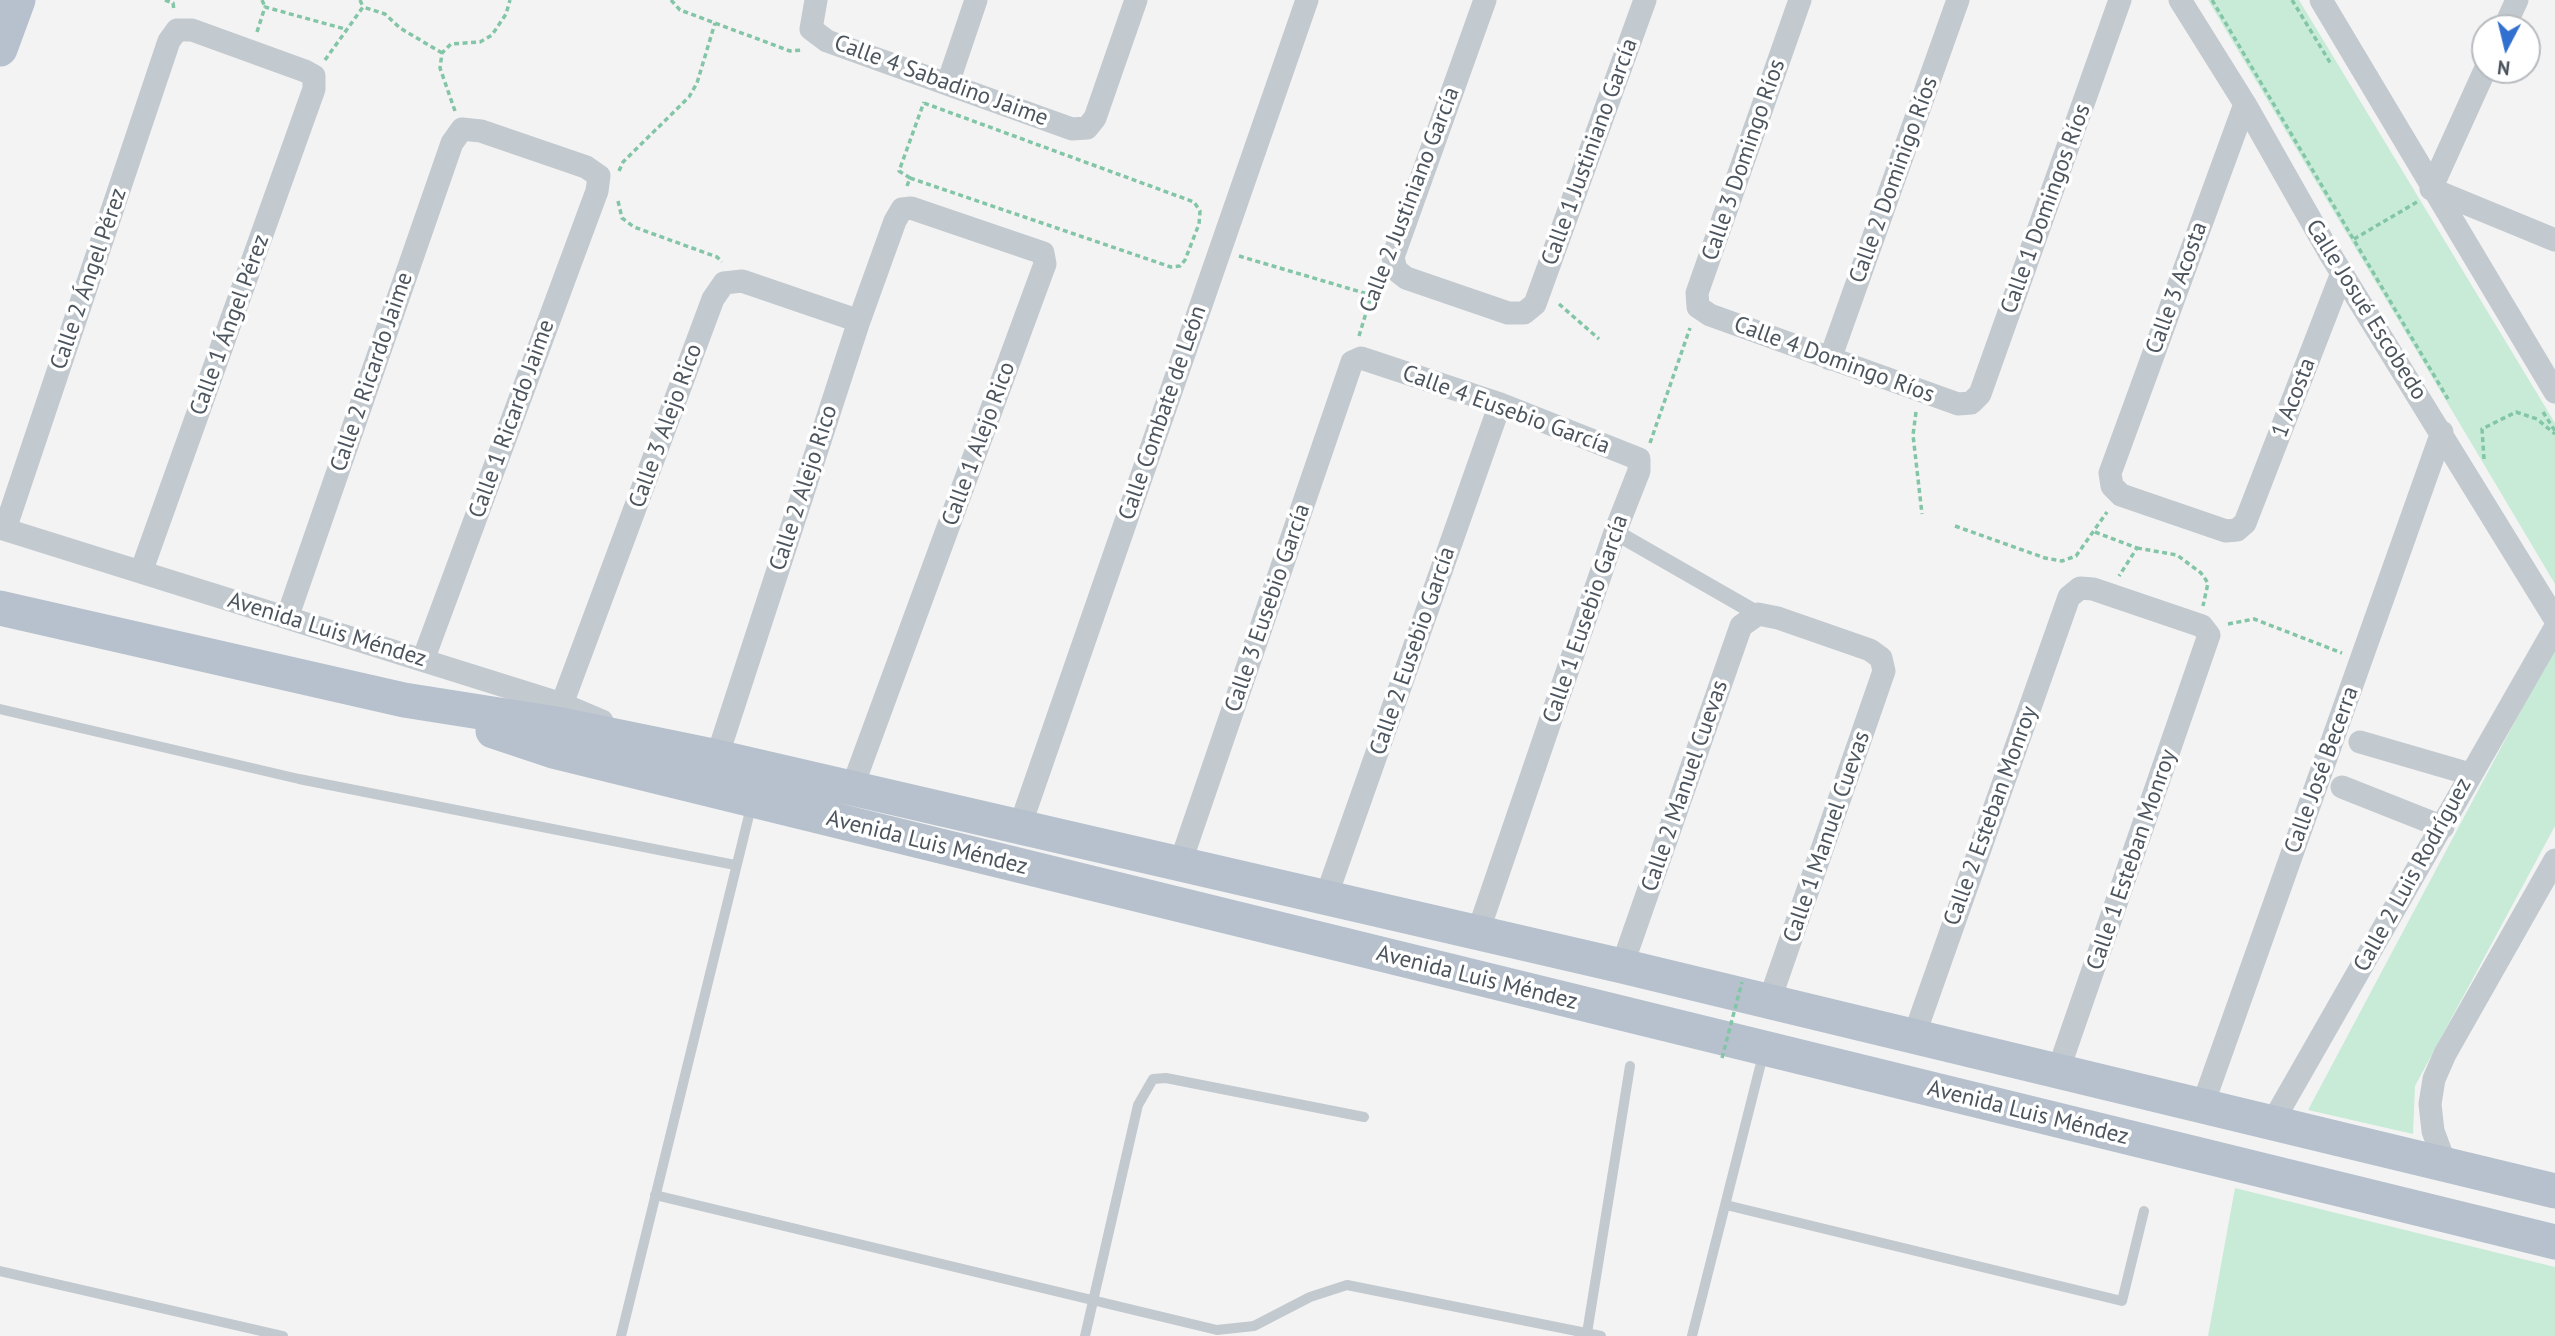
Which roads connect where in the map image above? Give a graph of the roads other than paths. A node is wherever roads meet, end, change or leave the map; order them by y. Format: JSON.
{"nodes":[{"id":1,"x":18,"y":0,"type":"edge"},
{"id":2,"x":816,"y":0,"type":"edge"},
{"id":3,"x":976,"y":0,"type":"edge"},
{"id":4,"x":1136,"y":0,"type":"edge"},
{"id":5,"x":1307,"y":0,"type":"edge"},
{"id":6,"x":1485,"y":0,"type":"edge"},
{"id":7,"x":1645,"y":0,"type":"edge"},
{"id":8,"x":1801,"y":0,"type":"edge"},
{"id":9,"x":1958,"y":0,"type":"edge"},
{"id":10,"x":2120,"y":0,"type":"edge"},
{"id":11,"x":2180,"y":0,"type":"edge"},
{"id":12,"x":2321,"y":0,"type":"edge"},
{"id":13,"x":0,"y":50,"type":"edge"},
{"id":14,"x":314,"y":76,"type":"joint"},
{"id":15,"x":940,"y":81,"type":"junction"},
{"id":16,"x":2479,"y":84,"type":"edge"},
{"id":17,"x":2245,"y":104,"type":"junction"},
{"id":18,"x":608,"y":176,"type":"joint"},
{"id":19,"x":2431,"y":189,"type":"junction"},
{"id":20,"x":895,"y":221,"type":"joint"},
{"id":21,"x":2555,"y":240,"type":"edge"},
{"id":22,"x":2342,"y":273,"type":"junction"},
{"id":23,"x":1538,"y":296,"type":"joint"},
{"id":24,"x":1704,"y":311,"type":"joint"},
{"id":25,"x":859,"y":321,"type":"junction"},
{"id":26,"x":1830,"y":359,"type":"junction"},
{"id":27,"x":1357,"y":360,"type":"joint"},
{"id":28,"x":2555,"y":392,"type":"edge"},
{"id":29,"x":1500,"y":404,"type":"junction"},
{"id":30,"x":1958,"y":404,"type":"joint"},
{"id":31,"x":2442,"y":432,"type":"junction"},
{"id":32,"x":1639,"y":471,"type":"joint"},
{"id":33,"x":2245,"y":523,"type":"joint"},
{"id":34,"x":2,"y":528,"type":"edge"},
{"id":35,"x":1615,"y":532,"type":"junction"},
{"id":36,"x":141,"y":572,"type":"junction"},
{"id":37,"x":0,"y":608,"type":"edge"},
{"id":38,"x":1758,"y":614,"type":"junction"},
{"id":39,"x":287,"y":618,"type":"junction"},
{"id":40,"x":2555,"y":619,"type":"edge"},
{"id":41,"x":2555,"y":628,"type":"edge"},
{"id":42,"x":2203,"y":635,"type":"joint"},
{"id":43,"x":423,"y":660,"type":"junction"},
{"id":44,"x":404,"y":700,"type":"junction"},
{"id":45,"x":562,"y":704,"type":"junction"},
{"id":46,"x":0,"y":709,"type":"edge"},
{"id":47,"x":650,"y":741,"type":"junction"},
{"id":48,"x":2360,"y":742,"type":"dead end"},
{"id":49,"x":718,"y":757,"type":"junction"},
{"id":50,"x":2470,"y":774,"type":"junction"},
{"id":51,"x":2342,"y":787,"type":"dead end"},
{"id":52,"x":852,"y":788,"type":"junction"},
{"id":53,"x":753,"y":800,"type":"junction"},
{"id":54,"x":1020,"y":826,"type":"junction"},
{"id":55,"x":2442,"y":827,"type":"junction"},
{"id":56,"x":2555,"y":860,"type":"edge"},
{"id":57,"x":1181,"y":864,"type":"junction"},
{"id":58,"x":735,"y":865,"type":"junction"},
{"id":59,"x":1326,"y":897,"type":"junction"},
{"id":60,"x":1478,"y":932,"type":"junction"},
{"id":61,"x":1622,"y":965,"type":"junction"},
{"id":62,"x":1769,"y":1002,"type":"junction"},
{"id":63,"x":1913,"y":1036,"type":"junction"},
{"id":64,"x":1765,"y":1049,"type":"junction"},
{"id":65,"x":1630,"y":1066,"type":"dead end"},
{"id":66,"x":2058,"y":1071,"type":"junction"},
{"id":67,"x":2202,"y":1107,"type":"junction"},
{"id":68,"x":1364,"y":1117,"type":"dead end"},
{"id":69,"x":2272,"y":1123,"type":"junction"},
{"id":70,"x":2446,"y":1166,"type":"junction"},
{"id":71,"x":2555,"y":1191,"type":"edge"},
{"id":72,"x":654,"y":1195,"type":"junction"},
{"id":73,"x":1726,"y":1205,"type":"junction"},
{"id":74,"x":2144,"y":1211,"type":"dead end"},
{"id":75,"x":2555,"y":1242,"type":"edge"},
{"id":76,"x":0,"y":1271,"type":"edge"},
{"id":77,"x":1093,"y":1301,"type":"junction"},
{"id":78,"x":1587,"y":1333,"type":"junction"},
{"id":79,"x":283,"y":1336,"type":"edge"},
{"id":80,"x":621,"y":1336,"type":"edge"},
{"id":81,"x":1085,"y":1336,"type":"edge"},
{"id":82,"x":1601,"y":1336,"type":"edge"},
{"id":83,"x":1692,"y":1336,"type":"edge"}],
"edges":[{"from":1,"to":13,"type":"main road"},
{"from":2,"to":15,"type":"street","name":"Calle 4 Sabadino Jaime"},
{"from":3,"to":15,"type":"street"},
{"from":4,"to":15,"type":"street","name":"Calle 4 Sabadino Jaime"},
{"from":5,"to":54,"type":"street","name":"Calle Combate de León"},
{"from":6,"to":23,"type":"street","name":"Calle 2 Justiniano García"},
{"from":7,"to":23,"type":"street","name":"Calle 1 Justiniano García"},
{"from":8,"to":24,"type":"street","name":"Calle 3 Domingo Ríos"},
{"from":9,"to":26,"type":"street","name":"Calle 2 Dominigo Ríos"},
{"from":10,"to":30,"type":"street","name":"Calle 1 Domingos Ríos"},
{"from":11,"to":17,"type":"street","name":"Calle Josué Escobedo"},
{"from":12,"to":19,"type":"street"},
{"from":14,"to":34,"type":"street","name":"Calle 2 Ángel Pérez"},
{"from":14,"to":36,"type":"street","name":"Calle 1 Ángel Pérez"},
{"from":16,"to":19,"type":"street"},
{"from":17,"to":22,"type":"street","name":"Calle Josué Escobedo"},
{"from":17,"to":33,"type":"street","name":"Calle 3 Acosta"},
{"from":18,"to":39,"type":"street","name":"Calle 2 Ricardo Jaime"},
{"from":18,"to":43,"type":"street","name":"Calle 1 Ricardo Jaime"},
{"from":19,"to":21,"type":"street"},
{"from":19,"to":28,"type":"street"},
{"from":20,"to":25,"type":"street","name":"Calle 2 Alejo Rico"},
{"from":20,"to":52,"type":"street","name":"Calle 1 Alejo Rico"},
{"from":22,"to":31,"type":"street","name":"Calle Josué Escobedo"},
{"from":22,"to":33,"type":"street","name":"1 Acosta"},
{"from":24,"to":26,"type":"street","name":"Calle 4 Domingo Ríos"},
{"from":25,"to":45,"type":"street","name":"Calle 3 Alejo Rico"},
{"from":25,"to":49,"type":"street","name":"Calle 2 Alejo Rico"},
{"from":26,"to":30,"type":"street","name":"Calle 4 Domingo Ríos"},
{"from":27,"to":29,"type":"street","name":"Calle 4 Eusebio García"},
{"from":27,"to":57,"type":"street","name":"Calle 3 Eusebio García"},
{"from":29,"to":32,"type":"street","name":"Calle 4 Eusebio García"},
{"from":29,"to":59,"type":"street","name":"Calle 2 Eusebio García"},
{"from":31,"to":40,"type":"street","name":"Calle Josué Escobedo"},
{"from":31,"to":67,"type":"street","name":"Calle José Becerra"},
{"from":32,"to":35,"type":"street","name":"Calle 1 Eusebio García"},
{"from":34,"to":36,"type":"street","name":"Avenida Luis Méndez"},
{"from":35,"to":38,"type":"street"},
{"from":35,"to":60,"type":"street","name":"Calle 1 Eusebio García"},
{"from":36,"to":39,"type":"street","name":"Avenida Luis Méndez"},
{"from":37,"to":44,"type":"main road","name":"Avenida Luis Méndez"},
{"from":38,"to":61,"type":"street","name":"Calle 2 Manuel Cuevas"},
{"from":38,"to":62,"type":"street","name":"Calle 1 Manuel Cuevas"},
{"from":39,"to":43,"type":"street","name":"Avenida Luis Méndez"},
{"from":41,"to":50,"type":"street","name":"Calle 2 Luis Rodríguez"},
{"from":42,"to":63,"type":"street","name":"Calle 2 Esteban Monroy"},
{"from":42,"to":66,"type":"street","name":"Calle 1 Esteban Monroy"},
{"from":43,"to":45,"type":"street","name":"Avenida Luis Méndez"},
{"from":44,"to":47,"type":"main road","name":"Avenida Luis Méndez"},
{"from":44,"to":53,"type":"main road","name":"Avenida Luis Méndez"},
{"from":45,"to":47,"type":"street","name":"Avenida Luis Méndez"},
{"from":46,"to":58,"type":"lane"},
{"from":47,"to":49,"type":"main road","name":"Avenida Luis Méndez"},
{"from":48,"to":50,"type":"street"},
{"from":49,"to":52,"type":"main road","name":"Avenida Luis Méndez"},
{"from":50,"to":55,"type":"street","name":"Calle 2 Luis Rodríguez"},
{"from":51,"to":55,"type":"street"},
{"from":52,"to":54,"type":"main road","name":"Avenida Luis Méndez"},
{"from":53,"to":58,"type":"lane"},
{"from":53,"to":64,"type":"main road","name":"Avenida Luis Méndez"},
{"from":54,"to":57,"type":"main road","name":"Avenida Luis Méndez"},
{"from":55,"to":69,"type":"street","name":"Calle 2 Luis Rodríguez"},
{"from":56,"to":70,"type":"street"},
{"from":57,"to":59,"type":"main road","name":"Avenida Luis Méndez"},
{"from":58,"to":72,"type":"lane"},
{"from":59,"to":60,"type":"main road","name":"Avenida Luis Méndez"},
{"from":60,"to":61,"type":"main road","name":"Avenida Luis Méndez"},
{"from":61,"to":62,"type":"main road","name":"Avenida Luis Méndez"},
{"from":62,"to":63,"type":"main road","name":"Avenida Luis Méndez"},
{"from":63,"to":66,"type":"main road","name":"Avenida Luis Méndez"},
{"from":64,"to":73,"type":"lane"},
{"from":64,"to":75,"type":"main road","name":"Avenida Luis Méndez"},
{"from":65,"to":78,"type":"lane"},
{"from":66,"to":67,"type":"main road","name":"Avenida Luis Méndez"},
{"from":67,"to":69,"type":"main road","name":"Avenida Luis Méndez"},
{"from":68,"to":77,"type":"lane"},
{"from":69,"to":70,"type":"main road","name":"Avenida Luis Méndez"},
{"from":70,"to":71,"type":"main road","name":"Avenida Luis Méndez"},
{"from":72,"to":77,"type":"lane"},
{"from":72,"to":80,"type":"lane"},
{"from":73,"to":74,"type":"lane"},
{"from":73,"to":83,"type":"lane"},
{"from":76,"to":79,"type":"lane"},
{"from":77,"to":78,"type":"lane"},
{"from":77,"to":81,"type":"lane"},
{"from":78,"to":82,"type":"lane"}]}
